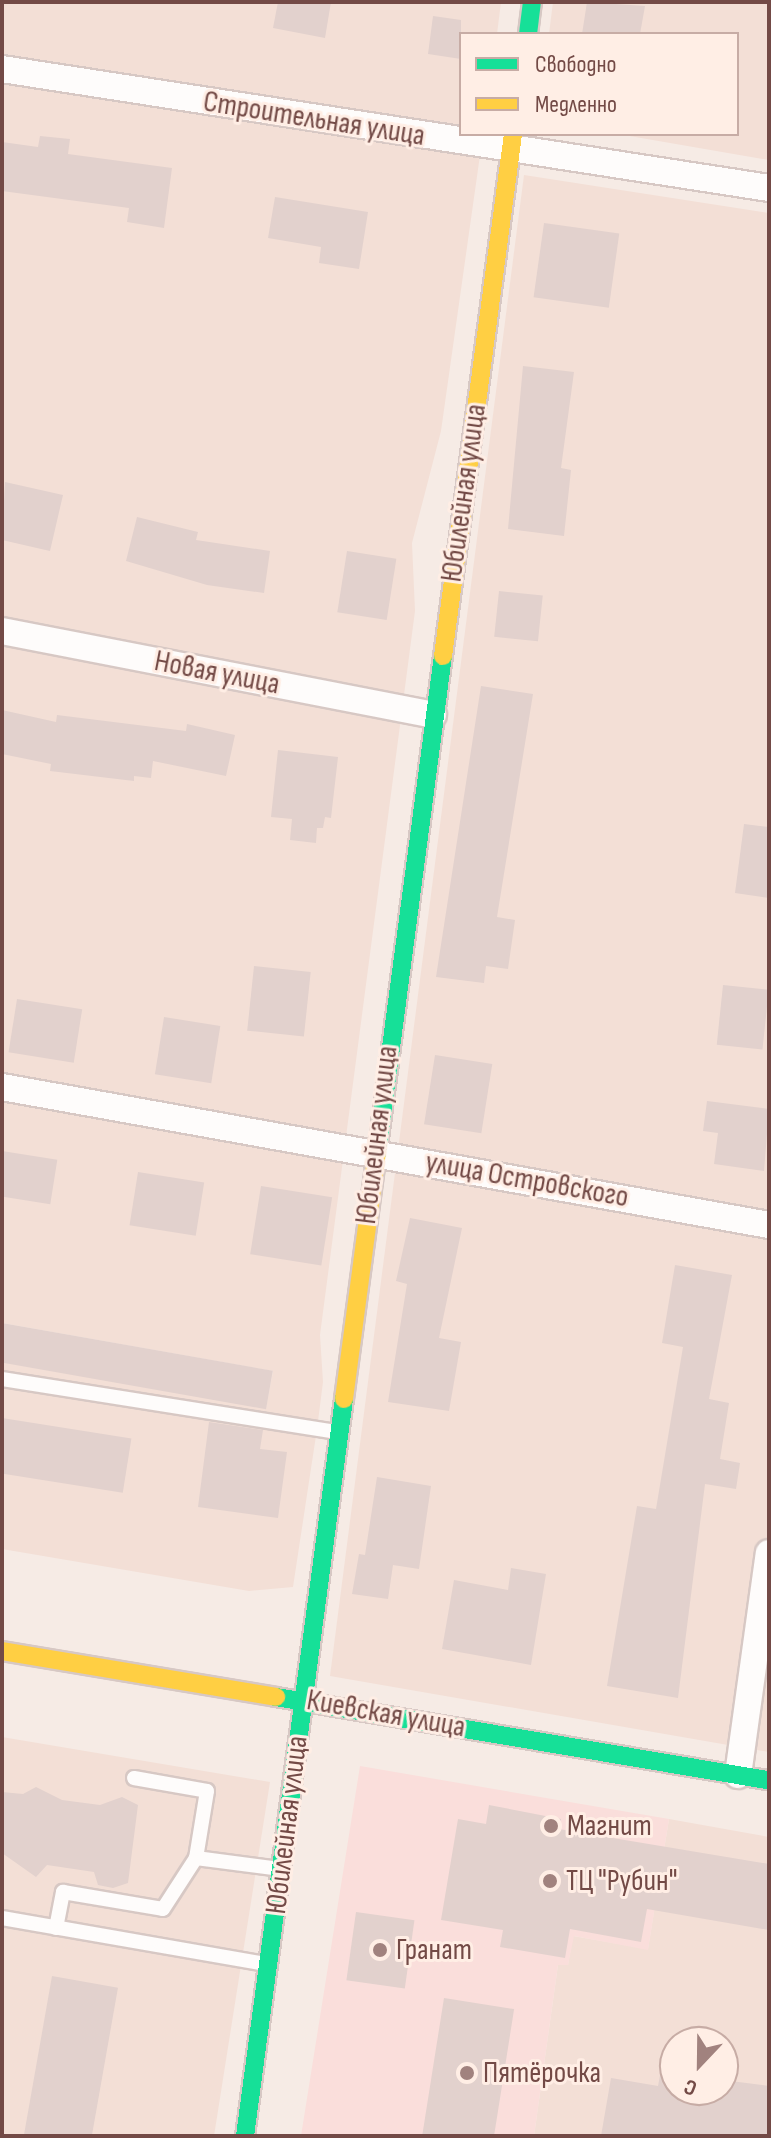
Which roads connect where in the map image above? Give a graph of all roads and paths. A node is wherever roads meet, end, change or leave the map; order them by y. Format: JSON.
{"nodes":[{"id":1,"x":532,"y":2,"type":"edge"},
{"id":2,"x":528,"y":32,"type":"edge"},
{"id":3,"x":2,"y":69,"type":"edge"},
{"id":4,"x":459,"y":135,"type":"edge"},
{"id":5,"x":469,"y":136,"type":"edge"},
{"id":6,"x":511,"y":142,"type":"edge"},
{"id":7,"x":769,"y":188,"type":"edge"},
{"id":8,"x":2,"y":631,"type":"edge"},
{"id":9,"x":433,"y":715,"type":"junction"},
{"id":10,"x":2,"y":1087,"type":"edge"},
{"id":11,"x":375,"y":1152,"type":"junction"},
{"id":12,"x":769,"y":1225,"type":"edge"},
{"id":13,"x":2,"y":1379,"type":"edge"},
{"id":14,"x":339,"y":1433,"type":"junction"},
{"id":15,"x":769,"y":1553,"type":"edge"},
{"id":16,"x":2,"y":1651,"type":"edge"},
{"id":17,"x":303,"y":1700,"type":"junction"},
{"id":18,"x":738,"y":1775,"type":"junction"},
{"id":19,"x":134,"y":1778,"type":"dead end"},
{"id":20,"x":769,"y":1780,"type":"edge"},
{"id":21,"x":196,"y":1858,"type":"junction"},
{"id":22,"x":282,"y":1869,"type":"junction"},
{"id":23,"x":2,"y":1918,"type":"edge"},
{"id":24,"x":56,"y":1928,"type":"junction"},
{"id":25,"x":269,"y":1965,"type":"junction"},
{"id":26,"x":245,"y":2136,"type":"edge"}],
"edges":[{"from":1,"to":2,"type":"street"},
{"from":3,"to":4,"type":"street","name":"Строительная улица"},
{"from":5,"to":6,"type":"street","name":"Строительная улица"},
{"from":6,"to":7,"type":"street","name":"Строительная улица"},
{"from":6,"to":9,"type":"street","name":"Юбилейная улица"},
{"from":8,"to":9,"type":"street","name":"Новая улица"},
{"from":9,"to":11,"type":"street","name":"Юбилейная улица"},
{"from":10,"to":11,"type":"street","name":"улица Островского"},
{"from":11,"to":12,"type":"street","name":"улица Островского"},
{"from":11,"to":14,"type":"street","name":"Юбилейная улица"},
{"from":13,"to":14,"type":"lane"},
{"from":14,"to":17,"type":"street","name":"Юбилейная улица"},
{"from":15,"to":18,"type":"street"},
{"from":16,"to":17,"type":"street","name":"Киевская улица"},
{"from":17,"to":18,"type":"street","name":"Киевская улица"},
{"from":17,"to":22,"type":"street","name":"Юбилейная улица"},
{"from":18,"to":20,"type":"street","name":"Киевская улица"},
{"from":19,"to":21,"type":"lane"},
{"from":21,"to":22,"type":"lane"},
{"from":21,"to":24,"type":"lane"},
{"from":22,"to":25,"type":"street","name":"Юбилейная улица"},
{"from":23,"to":24,"type":"lane"},
{"from":24,"to":25,"type":"lane"},
{"from":25,"to":26,"type":"street","name":"Юбилейная улица"}]}
